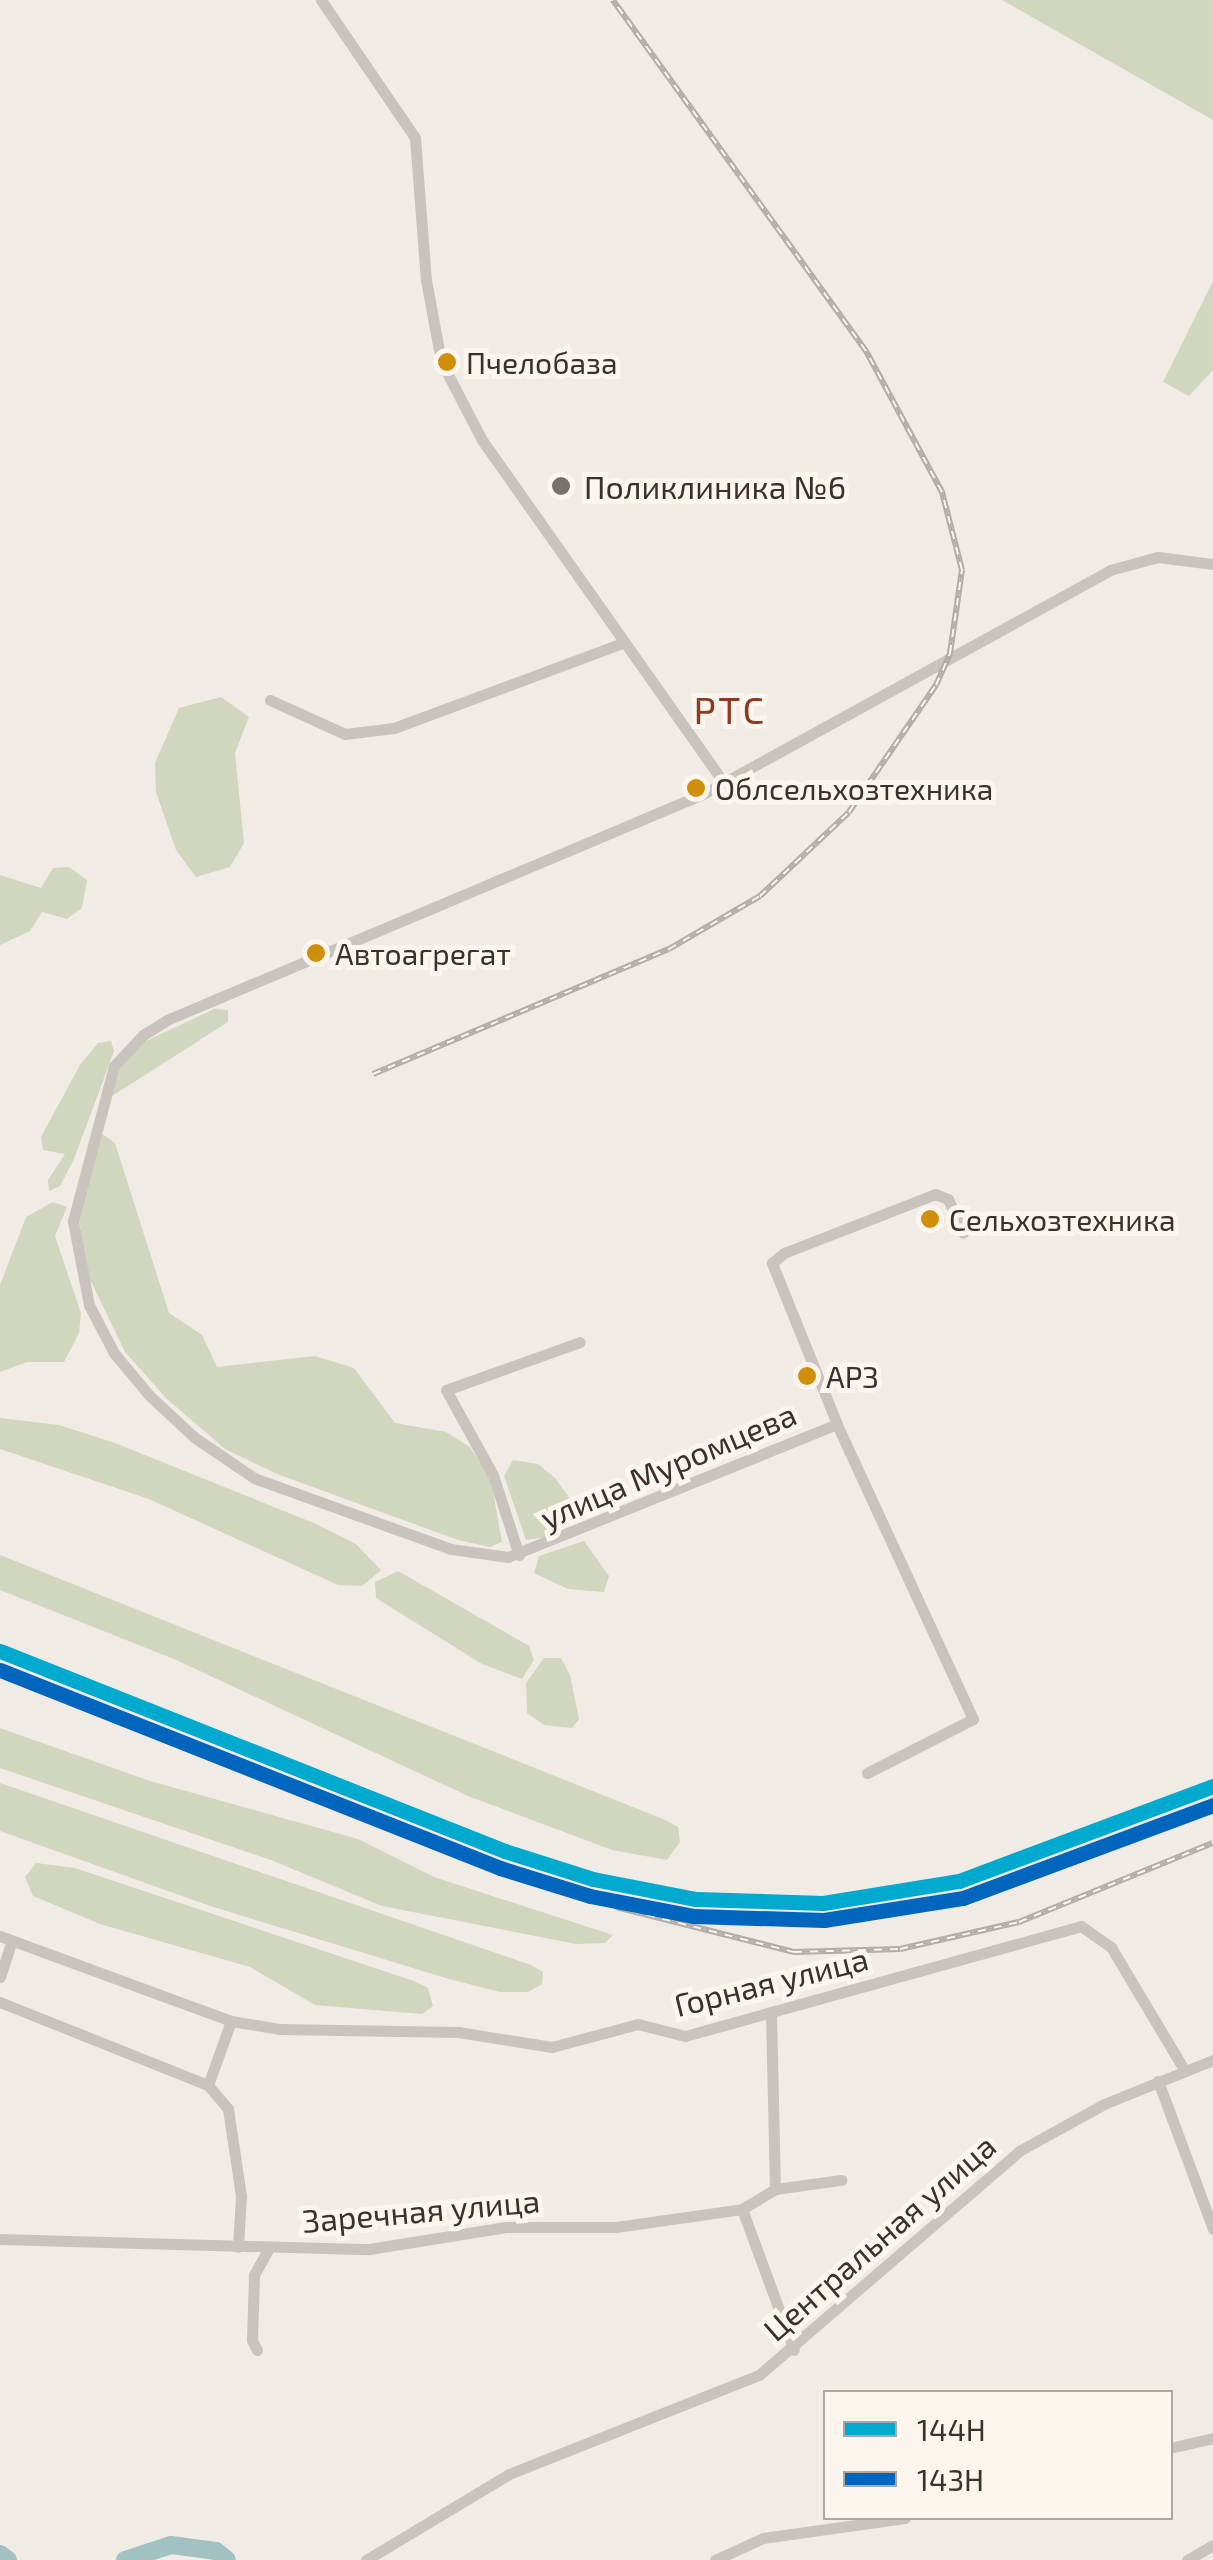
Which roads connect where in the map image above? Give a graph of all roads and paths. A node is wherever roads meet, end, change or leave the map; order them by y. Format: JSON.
{"nodes":[{"id":1,"x":321,"y":0,"type":"edge"},
{"id":2,"x":1213,"y":564,"type":"edge"},
{"id":3,"x":623,"y":643,"type":"junction"},
{"id":4,"x":270,"y":700,"type":"dead end"},
{"id":5,"x":724,"y":783,"type":"junction"},
{"id":6,"x":963,"y":1233,"type":"dead end"},
{"id":7,"x":580,"y":1342,"type":"dead end"},
{"id":8,"x":837,"y":1424,"type":"junction"},
{"id":9,"x":519,"y":1555,"type":"junction"},
{"id":10,"x":867,"y":1773,"type":"dead end"},
{"id":11,"x":6,"y":1938,"type":"edge"},
{"id":12,"x":0,"y":1977,"type":"edge"},
{"id":13,"x":0,"y":2002,"type":"edge"},
{"id":14,"x":771,"y":2013,"type":"junction"},
{"id":15,"x":231,"y":2021,"type":"junction"},
{"id":16,"x":1213,"y":2060,"type":"edge"},
{"id":17,"x":1185,"y":2071,"type":"junction"},
{"id":18,"x":1158,"y":2082,"type":"junction"},
{"id":19,"x":208,"y":2085,"type":"junction"},
{"id":20,"x":840,"y":2180,"type":"dead end"},
{"id":21,"x":774,"y":2190,"type":"junction"},
{"id":22,"x":742,"y":2209,"type":"junction"},
{"id":23,"x":1213,"y":2229,"type":"edge"},
{"id":24,"x":0,"y":2239,"type":"edge"},
{"id":25,"x":238,"y":2247,"type":"junction"},
{"id":26,"x":268,"y":2250,"type":"junction"},
{"id":27,"x":257,"y":2350,"type":"dead end"},
{"id":28,"x":794,"y":2350,"type":"junction"},
{"id":29,"x":1213,"y":2438,"type":"edge"},
{"id":30,"x":1173,"y":2447,"type":"edge"},
{"id":31,"x":891,"y":2520,"type":"edge"},
{"id":32,"x":1213,"y":2545,"type":"edge"},
{"id":33,"x":366,"y":2560,"type":"edge"},
{"id":34,"x":715,"y":2560,"type":"edge"},
{"id":35,"x":1187,"y":2560,"type":"edge"}],
"edges":[{"from":1,"to":3,"type":"street"},
{"from":2,"to":5,"type":"street"},
{"from":3,"to":4,"type":"street"},
{"from":3,"to":5,"type":"street"},
{"from":5,"to":9,"type":"street"},
{"from":6,"to":8,"type":"street","name":"улица Муромцева"},
{"from":7,"to":9,"type":"street"},
{"from":8,"to":9,"type":"street","name":"улица Муромцева"},
{"from":8,"to":10,"type":"street","name":"улица Муромцева"},
{"from":11,"to":12,"type":"street","name":"Горная улица"},
{"from":11,"to":15,"type":"street","name":"Горная улица"},
{"from":13,"to":19,"type":"street"},
{"from":14,"to":15,"type":"street","name":"Горная улица"},
{"from":14,"to":17,"type":"street","name":"Горная улица"},
{"from":14,"to":21,"type":"street"},
{"from":15,"to":19,"type":"street"},
{"from":16,"to":17,"type":"street","name":"Центральная улица"},
{"from":17,"to":18,"type":"street","name":"Центральная улица"},
{"from":18,"to":23,"type":"street"},
{"from":18,"to":28,"type":"street","name":"Центральная улица"},
{"from":19,"to":25,"type":"street"},
{"from":20,"to":21,"type":"street","name":"Заречная улица"},
{"from":21,"to":22,"type":"street","name":"Заречная улица"},
{"from":22,"to":26,"type":"street","name":"Заречная улица"},
{"from":22,"to":28,"type":"street"},
{"from":24,"to":25,"type":"street","name":"Заречная улица"},
{"from":25,"to":26,"type":"street","name":"Заречная улица"},
{"from":26,"to":27,"type":"street"},
{"from":28,"to":33,"type":"street","name":"Центральная улица"},
{"from":29,"to":30,"type":"street"},
{"from":31,"to":34,"type":"street"},
{"from":32,"to":35,"type":"street"}]}
